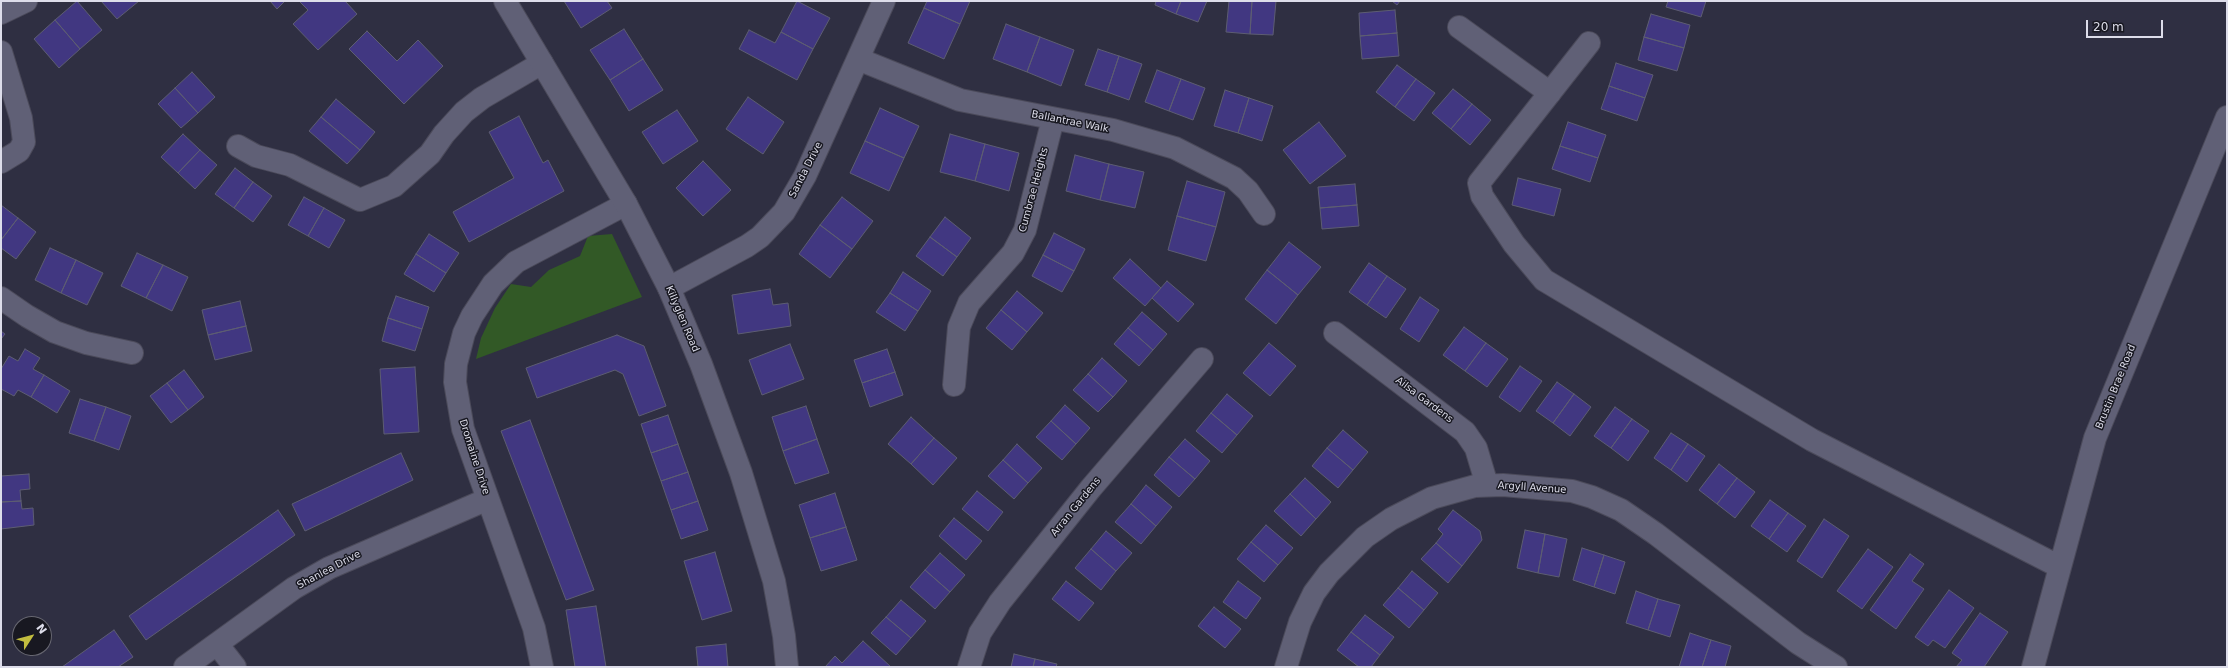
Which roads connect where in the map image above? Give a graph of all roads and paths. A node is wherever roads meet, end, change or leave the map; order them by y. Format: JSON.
{"nodes":[{"id":1,"x":26,"y":1,"type":"edge"},
{"id":2,"x":505,"y":1,"type":"edge"},
{"id":3,"x":884,"y":1,"type":"edge"},
{"id":4,"x":1,"y":13,"type":"edge"},
{"id":5,"x":1459,"y":27,"type":"dead end"},
{"id":6,"x":1589,"y":43,"type":"dead end"},
{"id":7,"x":1,"y":52,"type":"edge"},
{"id":8,"x":858,"y":59,"type":"junction"},
{"id":9,"x":542,"y":62,"type":"junction"},
{"id":10,"x":1550,"y":93,"type":"junction"},
{"id":11,"x":2227,"y":117,"type":"edge"},
{"id":12,"x":1053,"y":119,"type":"junction"},
{"id":13,"x":238,"y":146,"type":"dead end"},
{"id":14,"x":1,"y":162,"type":"edge"},
{"id":15,"x":626,"y":204,"type":"junction"},
{"id":16,"x":1264,"y":214,"type":"dead end"},
{"id":17,"x":669,"y":288,"type":"junction"},
{"id":18,"x":1,"y":298,"type":"edge"},
{"id":19,"x":1335,"y":333,"type":"dead end"},
{"id":20,"x":132,"y":353,"type":"dead end"},
{"id":21,"x":1202,"y":359,"type":"dead end"},
{"id":22,"x":954,"y":385,"type":"dead end"},
{"id":23,"x":1487,"y":485,"type":"junction"},
{"id":24,"x":488,"y":500,"type":"junction"},
{"id":25,"x":2060,"y":567,"type":"junction"},
{"id":26,"x":217,"y":644,"type":"junction"},
{"id":27,"x":185,"y":667,"type":"edge"},
{"id":28,"x":235,"y":667,"type":"edge"},
{"id":29,"x":542,"y":667,"type":"edge"},
{"id":30,"x":787,"y":667,"type":"edge"},
{"id":31,"x":970,"y":667,"type":"edge"},
{"id":32,"x":1286,"y":667,"type":"edge"},
{"id":33,"x":1836,"y":667,"type":"edge"},
{"id":34,"x":2033,"y":667,"type":"edge"}],
"edges":[{"from":1,"to":4,"type":"street"},
{"from":2,"to":9,"type":"street","name":"Killyglen Road"},
{"from":3,"to":8,"type":"street","name":"Sanda Drive"},
{"from":5,"to":10,"type":"street"},
{"from":6,"to":10,"type":"street"},
{"from":7,"to":14,"type":"street"},
{"from":8,"to":12,"type":"street","name":"Ballantrae Walk"},
{"from":8,"to":17,"type":"street","name":"Sanda Drive"},
{"from":9,"to":13,"type":"street"},
{"from":9,"to":15,"type":"street","name":"Killyglen Road"},
{"from":10,"to":25,"type":"street"},
{"from":11,"to":25,"type":"street","name":"Brustin Brae Road"},
{"from":12,"to":16,"type":"street","name":"Ballantrae Walk"},
{"from":12,"to":22,"type":"street","name":"Cumbrae Heights"},
{"from":15,"to":17,"type":"street","name":"Killyglen Road"},
{"from":15,"to":24,"type":"street","name":"Dromaine Drive"},
{"from":17,"to":30,"type":"street","name":"Killyglen Road"},
{"from":18,"to":20,"type":"street"},
{"from":19,"to":23,"type":"street","name":"Ailsa Gardens"},
{"from":21,"to":31,"type":"street","name":"Arran Gardens"},
{"from":23,"to":32,"type":"street","name":"Argyll Avenue"},
{"from":23,"to":33,"type":"street","name":"Argyll Avenue"},
{"from":24,"to":26,"type":"street","name":"Shanlea Drive"},
{"from":24,"to":29,"type":"street","name":"Dromaine Drive"},
{"from":25,"to":34,"type":"street","name":"Brustin Brae Road"},
{"from":26,"to":27,"type":"street","name":"Shanlea Drive"},
{"from":26,"to":28,"type":"street"}]}
